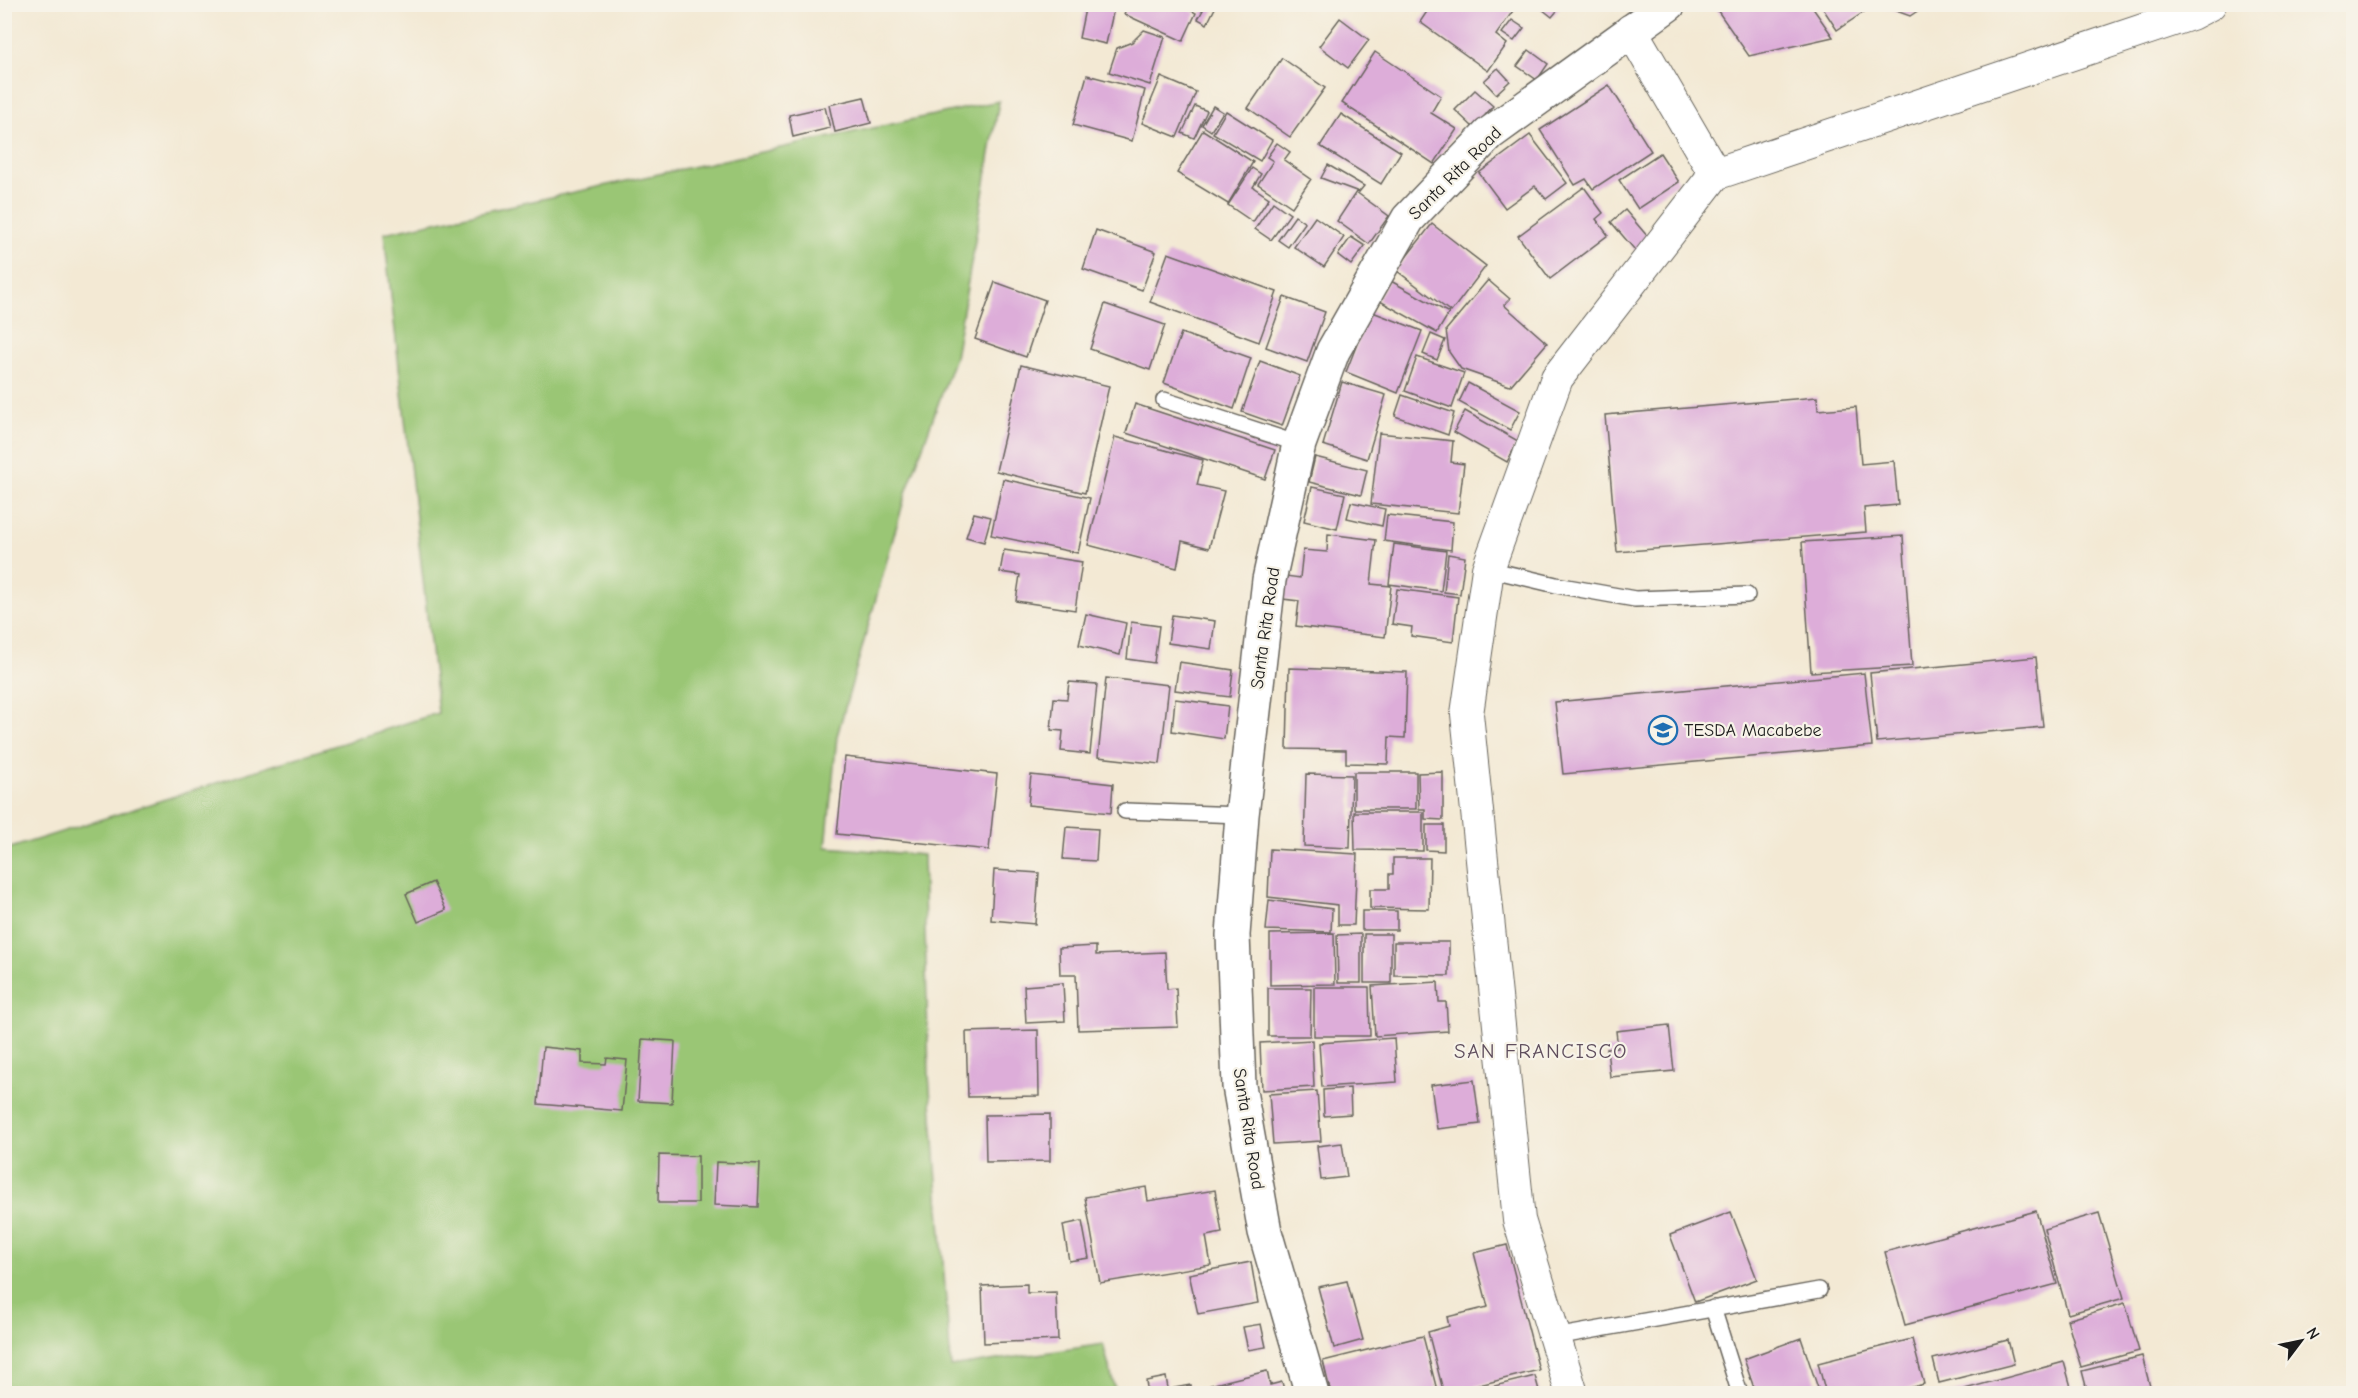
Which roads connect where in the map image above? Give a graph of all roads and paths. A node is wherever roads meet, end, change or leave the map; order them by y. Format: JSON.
{"nodes":[{"id":1,"x":1669,"y":4,"type":"edge"},
{"id":2,"x":2210,"y":4,"type":"edge"},
{"id":3,"x":1631,"y":30,"type":"junction"},
{"id":4,"x":1715,"y":174,"type":"junction"},
{"id":5,"x":1164,"y":400,"type":"dead end"},
{"id":6,"x":1299,"y":444,"type":"junction"},
{"id":7,"x":1488,"y":569,"type":"junction"},
{"id":8,"x":1747,"y":595,"type":"dead end"},
{"id":9,"x":1125,"y":811,"type":"dead end"},
{"id":10,"x":1242,"y":815,"type":"junction"},
{"id":11,"x":1819,"y":1290,"type":"dead end"},
{"id":12,"x":1713,"y":1308,"type":"junction"},
{"id":13,"x":1555,"y":1337,"type":"junction"},
{"id":14,"x":1312,"y":1394,"type":"edge"},
{"id":15,"x":1572,"y":1394,"type":"edge"},
{"id":16,"x":1740,"y":1394,"type":"edge"}],
"edges":[{"from":1,"to":3,"type":"street","name":"Santa Rita Road"},
{"from":2,"to":4,"type":"street"},
{"from":3,"to":4,"type":"street"},
{"from":3,"to":6,"type":"street","name":"Santa Rita Road"},
{"from":4,"to":7,"type":"street"},
{"from":5,"to":6,"type":"lane"},
{"from":6,"to":10,"type":"street","name":"Santa Rita Road"},
{"from":7,"to":8,"type":"lane"},
{"from":7,"to":13,"type":"street"},
{"from":9,"to":10,"type":"lane"},
{"from":10,"to":14,"type":"street","name":"Santa Rita Road"},
{"from":11,"to":12,"type":"lane"},
{"from":12,"to":13,"type":"lane"},
{"from":12,"to":16,"type":"lane"},
{"from":13,"to":15,"type":"street"}]}
